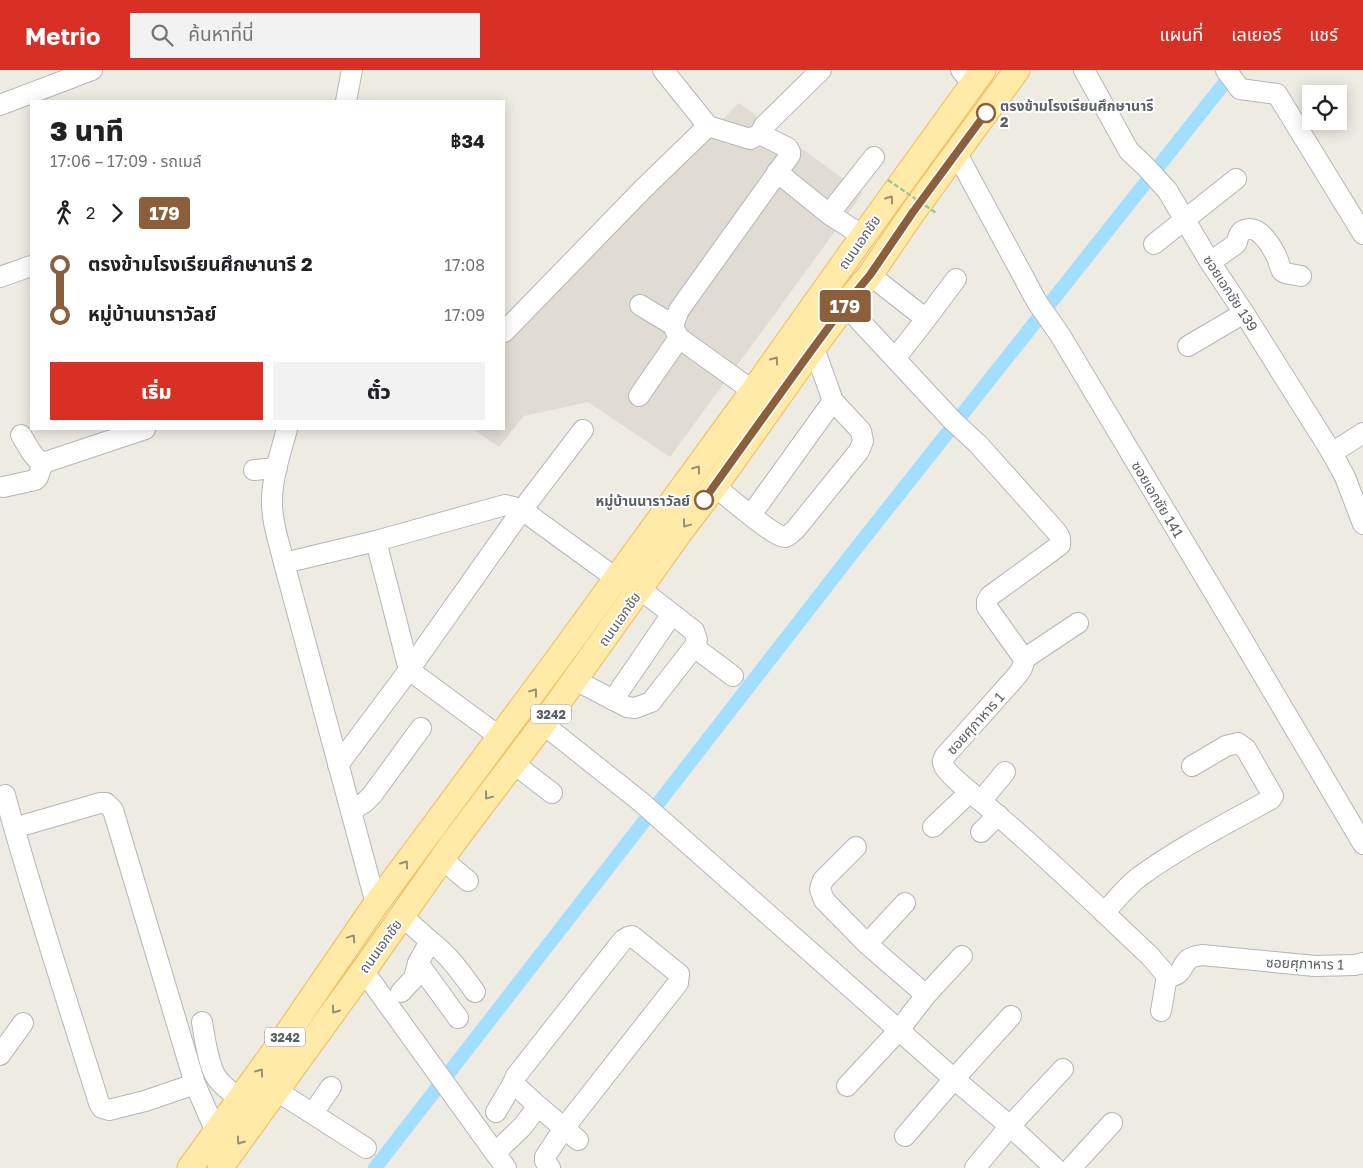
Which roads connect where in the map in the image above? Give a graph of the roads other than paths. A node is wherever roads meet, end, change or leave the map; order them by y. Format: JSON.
{"nodes":[{"id":1,"x":92,"y":70,"type":"edge"},
{"id":2,"x":352,"y":70,"type":"edge"},
{"id":3,"x":663,"y":70,"type":"edge"},
{"id":4,"x":821,"y":70,"type":"edge"},
{"id":5,"x":1017,"y":70,"type":"edge"},
{"id":6,"x":1084,"y":70,"type":"edge"},
{"id":7,"x":1226,"y":70,"type":"edge"},
{"id":8,"x":972,"y":75,"type":"edge"},
{"id":9,"x":346,"y":100,"type":"edge"},
{"id":10,"x":0,"y":104,"type":"edge"},
{"id":11,"x":708,"y":126,"type":"junction"},
{"id":12,"x":760,"y":134,"type":"junction"},
{"id":13,"x":956,"y":152,"type":"junction"},
{"id":14,"x":874,"y":157,"type":"dead end"},
{"id":15,"x":777,"y":172,"type":"junction"},
{"id":16,"x":1236,"y":179,"type":"dead end"},
{"id":17,"x":829,"y":214,"type":"junction"},
{"id":18,"x":1184,"y":219,"type":"junction"},
{"id":19,"x":1363,"y":234,"type":"edge"},
{"id":20,"x":863,"y":236,"type":"junction"},
{"id":21,"x":1154,"y":244,"type":"dead end"},
{"id":22,"x":1210,"y":262,"type":"junction"},
{"id":23,"x":30,"y":266,"type":"edge"},
{"id":24,"x":870,"y":275,"type":"junction"},
{"id":25,"x":1301,"y":276,"type":"dead end"},
{"id":26,"x":0,"y":277,"type":"edge"},
{"id":27,"x":956,"y":279,"type":"dead end"},
{"id":28,"x":640,"y":305,"type":"dead end"},
{"id":29,"x":845,"y":305,"type":"junction"},
{"id":30,"x":1244,"y":313,"type":"junction"},
{"id":31,"x":926,"y":319,"type":"junction"},
{"id":32,"x":505,"y":331,"type":"edge"},
{"id":33,"x":676,"y":331,"type":"junction"},
{"id":34,"x":1188,"y":346,"type":"dead end"},
{"id":35,"x":814,"y":348,"type":"junction"},
{"id":36,"x":901,"y":351,"type":"dead end"},
{"id":37,"x":753,"y":391,"type":"junction"},
{"id":38,"x":639,"y":396,"type":"dead end"},
{"id":39,"x":833,"y":401,"type":"junction"},
{"id":40,"x":142,"y":430,"type":"edge"},
{"id":41,"x":287,"y":430,"type":"edge"},
{"id":42,"x":583,"y":430,"type":"dead end"},
{"id":43,"x":1363,"y":433,"type":"edge"},
{"id":44,"x":21,"y":435,"type":"dead end"},
{"id":45,"x":1332,"y":453,"type":"junction"},
{"id":46,"x":43,"y":462,"type":"junction"},
{"id":47,"x":277,"y":468,"type":"junction"},
{"id":48,"x":254,"y":470,"type":"dead end"},
{"id":49,"x":714,"y":486,"type":"junction"},
{"id":50,"x":3,"y":487,"type":"dead end"},
{"id":51,"x":1359,"y":500,"type":"edge"},
{"id":52,"x":521,"y":511,"type":"junction"},
{"id":53,"x":751,"y":515,"type":"junction"},
{"id":54,"x":1363,"y":524,"type":"edge"},
{"id":55,"x":376,"y":541,"type":"junction"},
{"id":56,"x":284,"y":563,"type":"junction"},
{"id":57,"x":616,"y":579,"type":"junction"},
{"id":58,"x":640,"y":589,"type":"junction"},
{"id":59,"x":672,"y":614,"type":"junction"},
{"id":60,"x":1078,"y":623,"type":"dead end"},
{"id":61,"x":694,"y":647,"type":"junction"},
{"id":62,"x":1024,"y":659,"type":"junction"},
{"id":63,"x":409,"y":670,"type":"junction"},
{"id":64,"x":733,"y":676,"type":"dead end"},
{"id":65,"x":575,"y":680,"type":"junction"},
{"id":66,"x":613,"y":700,"type":"junction"},
{"id":67,"x":543,"y":724,"type":"junction"},
{"id":68,"x":420,"y":728,"type":"dead end"},
{"id":69,"x":500,"y":737,"type":"junction"},
{"id":70,"x":513,"y":763,"type":"junction"},
{"id":71,"x":338,"y":765,"type":"junction"},
{"id":72,"x":1192,"y":766,"type":"dead end"},
{"id":73,"x":1005,"y":772,"type":"dead end"},
{"id":74,"x":552,"y":793,"type":"dead end"},
{"id":75,"x":5,"y":795,"type":"dead end"},
{"id":76,"x":975,"y":796,"type":"junction"},
{"id":77,"x":351,"y":811,"type":"junction"},
{"id":78,"x":998,"y":815,"type":"junction"},
{"id":79,"x":932,"y":827,"type":"dead end"},
{"id":80,"x":14,"y":828,"type":"junction"},
{"id":81,"x":981,"y":832,"type":"dead end"},
{"id":82,"x":1363,"y":844,"type":"edge"},
{"id":83,"x":856,"y":847,"type":"dead end"},
{"id":84,"x":442,"y":859,"type":"junction"},
{"id":85,"x":468,"y":881,"type":"dead end"},
{"id":86,"x":905,"y":903,"type":"dead end"},
{"id":87,"x":376,"y":904,"type":"junction"},
{"id":88,"x":1104,"y":913,"type":"junction"},
{"id":89,"x":398,"y":922,"type":"junction"},
{"id":90,"x":430,"y":942,"type":"junction"},
{"id":91,"x":868,"y":944,"type":"junction"},
{"id":92,"x":962,"y":956,"type":"dead end"},
{"id":93,"x":418,"y":963,"type":"junction"},
{"id":94,"x":1363,"y":963,"type":"edge"},
{"id":95,"x":363,"y":970,"type":"junction"},
{"id":96,"x":1167,"y":976,"type":"junction"},
{"id":97,"x":401,"y":992,"type":"dead end"},
{"id":98,"x":475,"y":992,"type":"dead end"},
{"id":99,"x":926,"y":995,"type":"junction"},
{"id":100,"x":1161,"y":1011,"type":"dead end"},
{"id":101,"x":1011,"y":1016,"type":"dead end"},
{"id":102,"x":458,"y":1018,"type":"dead end"},
{"id":103,"x":202,"y":1022,"type":"dead end"},
{"id":104,"x":23,"y":1023,"type":"dead end"},
{"id":105,"x":899,"y":1030,"type":"junction"},
{"id":106,"x":0,"y":1055,"type":"edge"},
{"id":107,"x":1063,"y":1069,"type":"dead end"},
{"id":108,"x":954,"y":1079,"type":"junction"},
{"id":109,"x":513,"y":1083,"type":"junction"},
{"id":110,"x":195,"y":1084,"type":"junction"},
{"id":111,"x":331,"y":1086,"type":"dead end"},
{"id":112,"x":847,"y":1086,"type":"dead end"},
{"id":113,"x":277,"y":1091,"type":"junction"},
{"id":114,"x":240,"y":1099,"type":"junction"},
{"id":115,"x":538,"y":1106,"type":"junction"},
{"id":116,"x":496,"y":1112,"type":"dead end"},
{"id":117,"x":312,"y":1113,"type":"junction"},
{"id":118,"x":1112,"y":1123,"type":"dead end"},
{"id":119,"x":1010,"y":1126,"type":"junction"},
{"id":120,"x":216,"y":1132,"type":"junction"},
{"id":121,"x":571,"y":1134,"type":"junction"},
{"id":122,"x":905,"y":1136,"type":"dead end"},
{"id":123,"x":366,"y":1148,"type":"dead end"},
{"id":124,"x":501,"y":1160,"type":"edge"},
{"id":125,"x":190,"y":1168,"type":"edge"},
{"id":126,"x":220,"y":1168,"type":"edge"},
{"id":127,"x":550,"y":1168,"type":"edge"},
{"id":128,"x":975,"y":1168,"type":"edge"},
{"id":129,"x":1056,"y":1168,"type":"edge"},
{"id":130,"x":1071,"y":1168,"type":"edge"}],
"edges":[{"from":1,"to":10,"type":"street"},
{"from":2,"to":9,"type":"street"},
{"from":3,"to":11,"type":"street"},
{"from":4,"to":12,"type":"street"},
{"from":5,"to":13,"type":"main road","name":"ถนนเอกชัย","number":"3242"},
{"from":6,"to":18,"type":"street","name":"ซอยเอกชัย 139"},
{"from":7,"to":19,"type":"street"},
{"from":20,"to":8,"type":"main road","name":"ถนนเอกชัย","number":"3242","one_way":true},
{"from":11,"to":12,"type":"street"},
{"from":11,"to":32,"type":"street"},
{"from":12,"to":15,"type":"street"},
{"from":13,"to":24,"type":"main road","name":"ถนนเอกชัย","number":"3242"},
{"from":13,"to":82,"type":"street","name":"ซอยเอกชัย 141"},
{"from":14,"to":17,"type":"street"},
{"from":15,"to":17,"type":"street"},
{"from":15,"to":33,"type":"street"},
{"from":16,"to":18,"type":"street"},
{"from":17,"to":20,"type":"street"},
{"from":18,"to":21,"type":"street"},
{"from":18,"to":22,"type":"street","name":"ซอยเอกชัย 139"},
{"from":37,"to":20,"type":"main road","name":"ถนนเอกชัย","number":"3242","one_way":true},
{"from":22,"to":25,"type":"street"},
{"from":22,"to":30,"type":"street","name":"ซอยเอกชัย 139"},
{"from":23,"to":26,"type":"street"},
{"from":24,"to":29,"type":"main road","name":"ถนนเอกชัย","number":"3242"},
{"from":24,"to":31,"type":"street"},
{"from":27,"to":31,"type":"street"},
{"from":28,"to":33,"type":"street"},
{"from":29,"to":35,"type":"main road","name":"ถนนเอกชัย","number":"3242"},
{"from":29,"to":62,"type":"street"},
{"from":30,"to":34,"type":"street"},
{"from":30,"to":45,"type":"street","name":"ซอยเอกชัย 139"},
{"from":31,"to":36,"type":"street"},
{"from":33,"to":37,"type":"street"},
{"from":33,"to":38,"type":"street"},
{"from":35,"to":39,"type":"street"},
{"from":35,"to":49,"type":"main road","name":"ถนนเอกชัย","number":"3242"},
{"from":57,"to":37,"type":"main road","name":"ถนนเอกชัย","number":"3242","one_way":true},
{"from":39,"to":53,"type":"street"},
{"from":39,"to":53,"type":"street"},
{"from":40,"to":46,"type":"street"},
{"from":41,"to":47,"type":"street"},
{"from":42,"to":52,"type":"street"},
{"from":43,"to":45,"type":"street"},
{"from":44,"to":46,"type":"street"},
{"from":45,"to":51,"type":"street","name":"ซอยเอกชัย 139"},
{"from":46,"to":50,"type":"street"},
{"from":47,"to":48,"type":"street"},
{"from":47,"to":56,"type":"street"},
{"from":49,"to":53,"type":"street"},
{"from":49,"to":58,"type":"main road","name":"ถนนเอกชัย","number":"3242","one_way":true},
{"from":51,"to":54,"type":"street","name":"ซอยเอกชัย 139"},
{"from":52,"to":55,"type":"street"},
{"from":52,"to":57,"type":"street"},
{"from":52,"to":63,"type":"street"},
{"from":55,"to":56,"type":"street"},
{"from":55,"to":63,"type":"street"},
{"from":56,"to":71,"type":"street"},
{"from":69,"to":57,"type":"main road","name":"ถนนเอกชัย","number":"3242","one_way":true},
{"from":58,"to":59,"type":"street"},
{"from":58,"to":65,"type":"main road","name":"ถนนเอกชัย","number":"3242"},
{"from":59,"to":61,"type":"street"},
{"from":59,"to":66,"type":"street"},
{"from":60,"to":62,"type":"street"},
{"from":61,"to":64,"type":"street"},
{"from":61,"to":66,"type":"street"},
{"from":62,"to":76,"type":"street","name":"ซอยศุภาหาร 1"},
{"from":63,"to":69,"type":"street"},
{"from":63,"to":71,"type":"street"},
{"from":65,"to":66,"type":"street"},
{"from":65,"to":67,"type":"main road","name":"ถนนเอกชัย","number":"3242"},
{"from":67,"to":70,"type":"main road","name":"ถนนเอกชัย","number":"3242"},
{"from":67,"to":105,"type":"street"},
{"from":68,"to":77,"type":"street"},
{"from":87,"to":69,"type":"main road","name":"ถนนเอกชัย","number":"3242","one_way":true},
{"from":70,"to":74,"type":"street"},
{"from":70,"to":84,"type":"main road","name":"ถนนเอกชัย","number":"3242","one_way":true},
{"from":71,"to":77,"type":"street"},
{"from":72,"to":88,"type":"street"},
{"from":73,"to":76,"type":"street"},
{"from":75,"to":80,"type":"street"},
{"from":76,"to":78,"type":"street","name":"ซอยศุภาหาร 1"},
{"from":76,"to":79,"type":"street"},
{"from":77,"to":87,"type":"street"},
{"from":78,"to":81,"type":"street"},
{"from":78,"to":88,"type":"street","name":"ซอยศุภาหาร 1"},
{"from":80,"to":110,"type":"street"},
{"from":80,"to":110,"type":"street"},
{"from":83,"to":91,"type":"street"},
{"from":84,"to":85,"type":"street"},
{"from":84,"to":89,"type":"main road","name":"ถนนเอกชัย","number":"3242"},
{"from":86,"to":91,"type":"street"},
{"from":87,"to":89,"type":"main road"},
{"from":114,"to":87,"type":"main road","name":"ถนนเอกชัย","number":"3242","one_way":true},
{"from":88,"to":96,"type":"street","name":"ซอยศุภาหาร 1"},
{"from":89,"to":90,"type":"street"},
{"from":89,"to":95,"type":"main road","name":"ถนนเอกชัย","number":"3242"},
{"from":90,"to":93,"type":"street"},
{"from":90,"to":98,"type":"street"},
{"from":91,"to":99,"type":"street"},
{"from":92,"to":99,"type":"street"},
{"from":93,"to":97,"type":"street"},
{"from":93,"to":102,"type":"street"},
{"from":94,"to":96,"type":"street","name":"ซอยศุภาหาร 1"},
{"from":95,"to":113,"type":"main road","name":"ถนนเอกชัย","number":"3242","one_way":true},
{"from":95,"to":124,"type":"street"},
{"from":96,"to":100,"type":"street"},
{"from":99,"to":105,"type":"street"},
{"from":101,"to":108,"type":"street"},
{"from":103,"to":114,"type":"street"},
{"from":104,"to":106,"type":"street"},
{"from":105,"to":108,"type":"street"},
{"from":105,"to":112,"type":"street"},
{"from":107,"to":119,"type":"street"},
{"from":108,"to":119,"type":"street"},
{"from":108,"to":122,"type":"street"},
{"from":109,"to":115,"type":"street"},
{"from":109,"to":116,"type":"street"},
{"from":109,"to":121,"type":"street"},
{"from":110,"to":120,"type":"street"},
{"from":111,"to":117,"type":"street"},
{"from":113,"to":117,"type":"street"},
{"from":113,"to":126,"type":"main road","name":"ถนนเอกชัย","number":"3242","one_way":true},
{"from":114,"to":120,"type":"main road","name":"ถนนเอกชัย","number":"3242"},
{"from":115,"to":121,"type":"street"},
{"from":115,"to":124,"type":"street"},
{"from":117,"to":123,"type":"street"},
{"from":118,"to":130,"type":"street"},
{"from":119,"to":128,"type":"street"},
{"from":119,"to":129,"type":"street"},
{"from":120,"to":125,"type":"main road","name":"ถนนเอกชัย","number":"3242"},
{"from":121,"to":127,"type":"street"}]}
